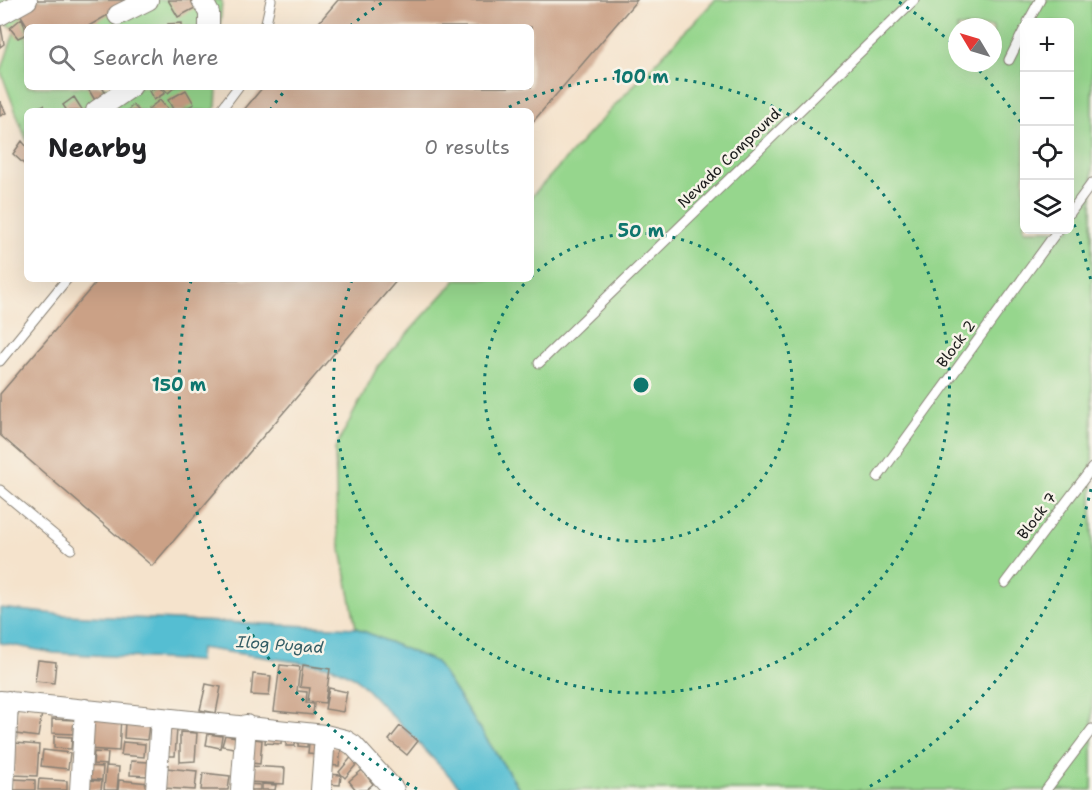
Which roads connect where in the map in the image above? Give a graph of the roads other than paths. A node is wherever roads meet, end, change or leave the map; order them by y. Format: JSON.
{"nodes":[{"id":1,"x":27,"y":0,"type":"edge"},
{"id":2,"x":148,"y":0,"type":"edge"},
{"id":3,"x":202,"y":0,"type":"edge"},
{"id":4,"x":271,"y":0,"type":"edge"},
{"id":5,"x":915,"y":0,"type":"edge"},
{"id":6,"x":1040,"y":0,"type":"edge"},
{"id":7,"x":0,"y":15,"type":"edge"},
{"id":8,"x":118,"y":15,"type":"dead end"},
{"id":9,"x":1030,"y":18,"type":"edge"},
{"id":10,"x":209,"y":24,"type":"edge"},
{"id":11,"x":266,"y":24,"type":"edge"},
{"id":12,"x":1020,"y":38,"type":"edge"},
{"id":13,"x":1008,"y":60,"type":"dead end"},
{"id":14,"x":127,"y":90,"type":"edge"},
{"id":15,"x":236,"y":90,"type":"edge"},
{"id":16,"x":100,"y":108,"type":"edge"},
{"id":17,"x":222,"y":108,"type":"edge"},
{"id":18,"x":1092,"y":183,"type":"edge"},
{"id":19,"x":1074,"y":208,"type":"edge"},
{"id":20,"x":1055,"y":234,"type":"edge"},
{"id":21,"x":65,"y":282,"type":"edge"},
{"id":22,"x":0,"y":361,"type":"edge"},
{"id":23,"x":539,"y":363,"type":"dead end"},
{"id":24,"x":1092,"y":468,"type":"edge"},
{"id":25,"x":878,"y":477,"type":"dead end"},
{"id":26,"x":0,"y":490,"type":"edge"},
{"id":27,"x":71,"y":549,"type":"dead end"},
{"id":28,"x":1005,"y":583,"type":"dead end"},
{"id":29,"x":4,"y":701,"type":"edge"},
{"id":30,"x":86,"y":709,"type":"junction"},
{"id":31,"x":161,"y":719,"type":"junction"},
{"id":32,"x":246,"y":725,"type":"junction"},
{"id":33,"x":1092,"y":729,"type":"edge"},
{"id":34,"x":326,"y":735,"type":"junction"},
{"id":35,"x":4,"y":790,"type":"edge"},
{"id":36,"x":80,"y":790,"type":"edge"},
{"id":37,"x":156,"y":790,"type":"edge"},
{"id":38,"x":241,"y":790,"type":"edge"},
{"id":39,"x":321,"y":790,"type":"edge"},
{"id":40,"x":394,"y":790,"type":"edge"},
{"id":41,"x":1046,"y":790,"type":"edge"}],
"edges":[{"from":1,"to":7,"type":"street"},
{"from":2,"to":8,"type":"street"},
{"from":3,"to":10,"type":"street"},
{"from":4,"to":11,"type":"lane"},
{"from":5,"to":23,"type":"lane","name":"Nevado Compound"},
{"from":6,"to":9,"type":"lane"},
{"from":12,"to":13,"type":"lane"},
{"from":14,"to":16,"type":"street"},
{"from":15,"to":17,"type":"lane"},
{"from":18,"to":19,"type":"lane"},
{"from":20,"to":25,"type":"lane","name":"Block 2"},
{"from":21,"to":22,"type":"lane"},
{"from":24,"to":28,"type":"lane","name":"Block 7"},
{"from":26,"to":27,"type":"lane"},
{"from":29,"to":30,"type":"street"},
{"from":29,"to":35,"type":"street"},
{"from":30,"to":31,"type":"street"},
{"from":30,"to":36,"type":"street"},
{"from":31,"to":32,"type":"street"},
{"from":31,"to":37,"type":"street"},
{"from":32,"to":34,"type":"street"},
{"from":32,"to":38,"type":"street"},
{"from":33,"to":41,"type":"lane"},
{"from":34,"to":39,"type":"street"},
{"from":34,"to":40,"type":"street"}]}
